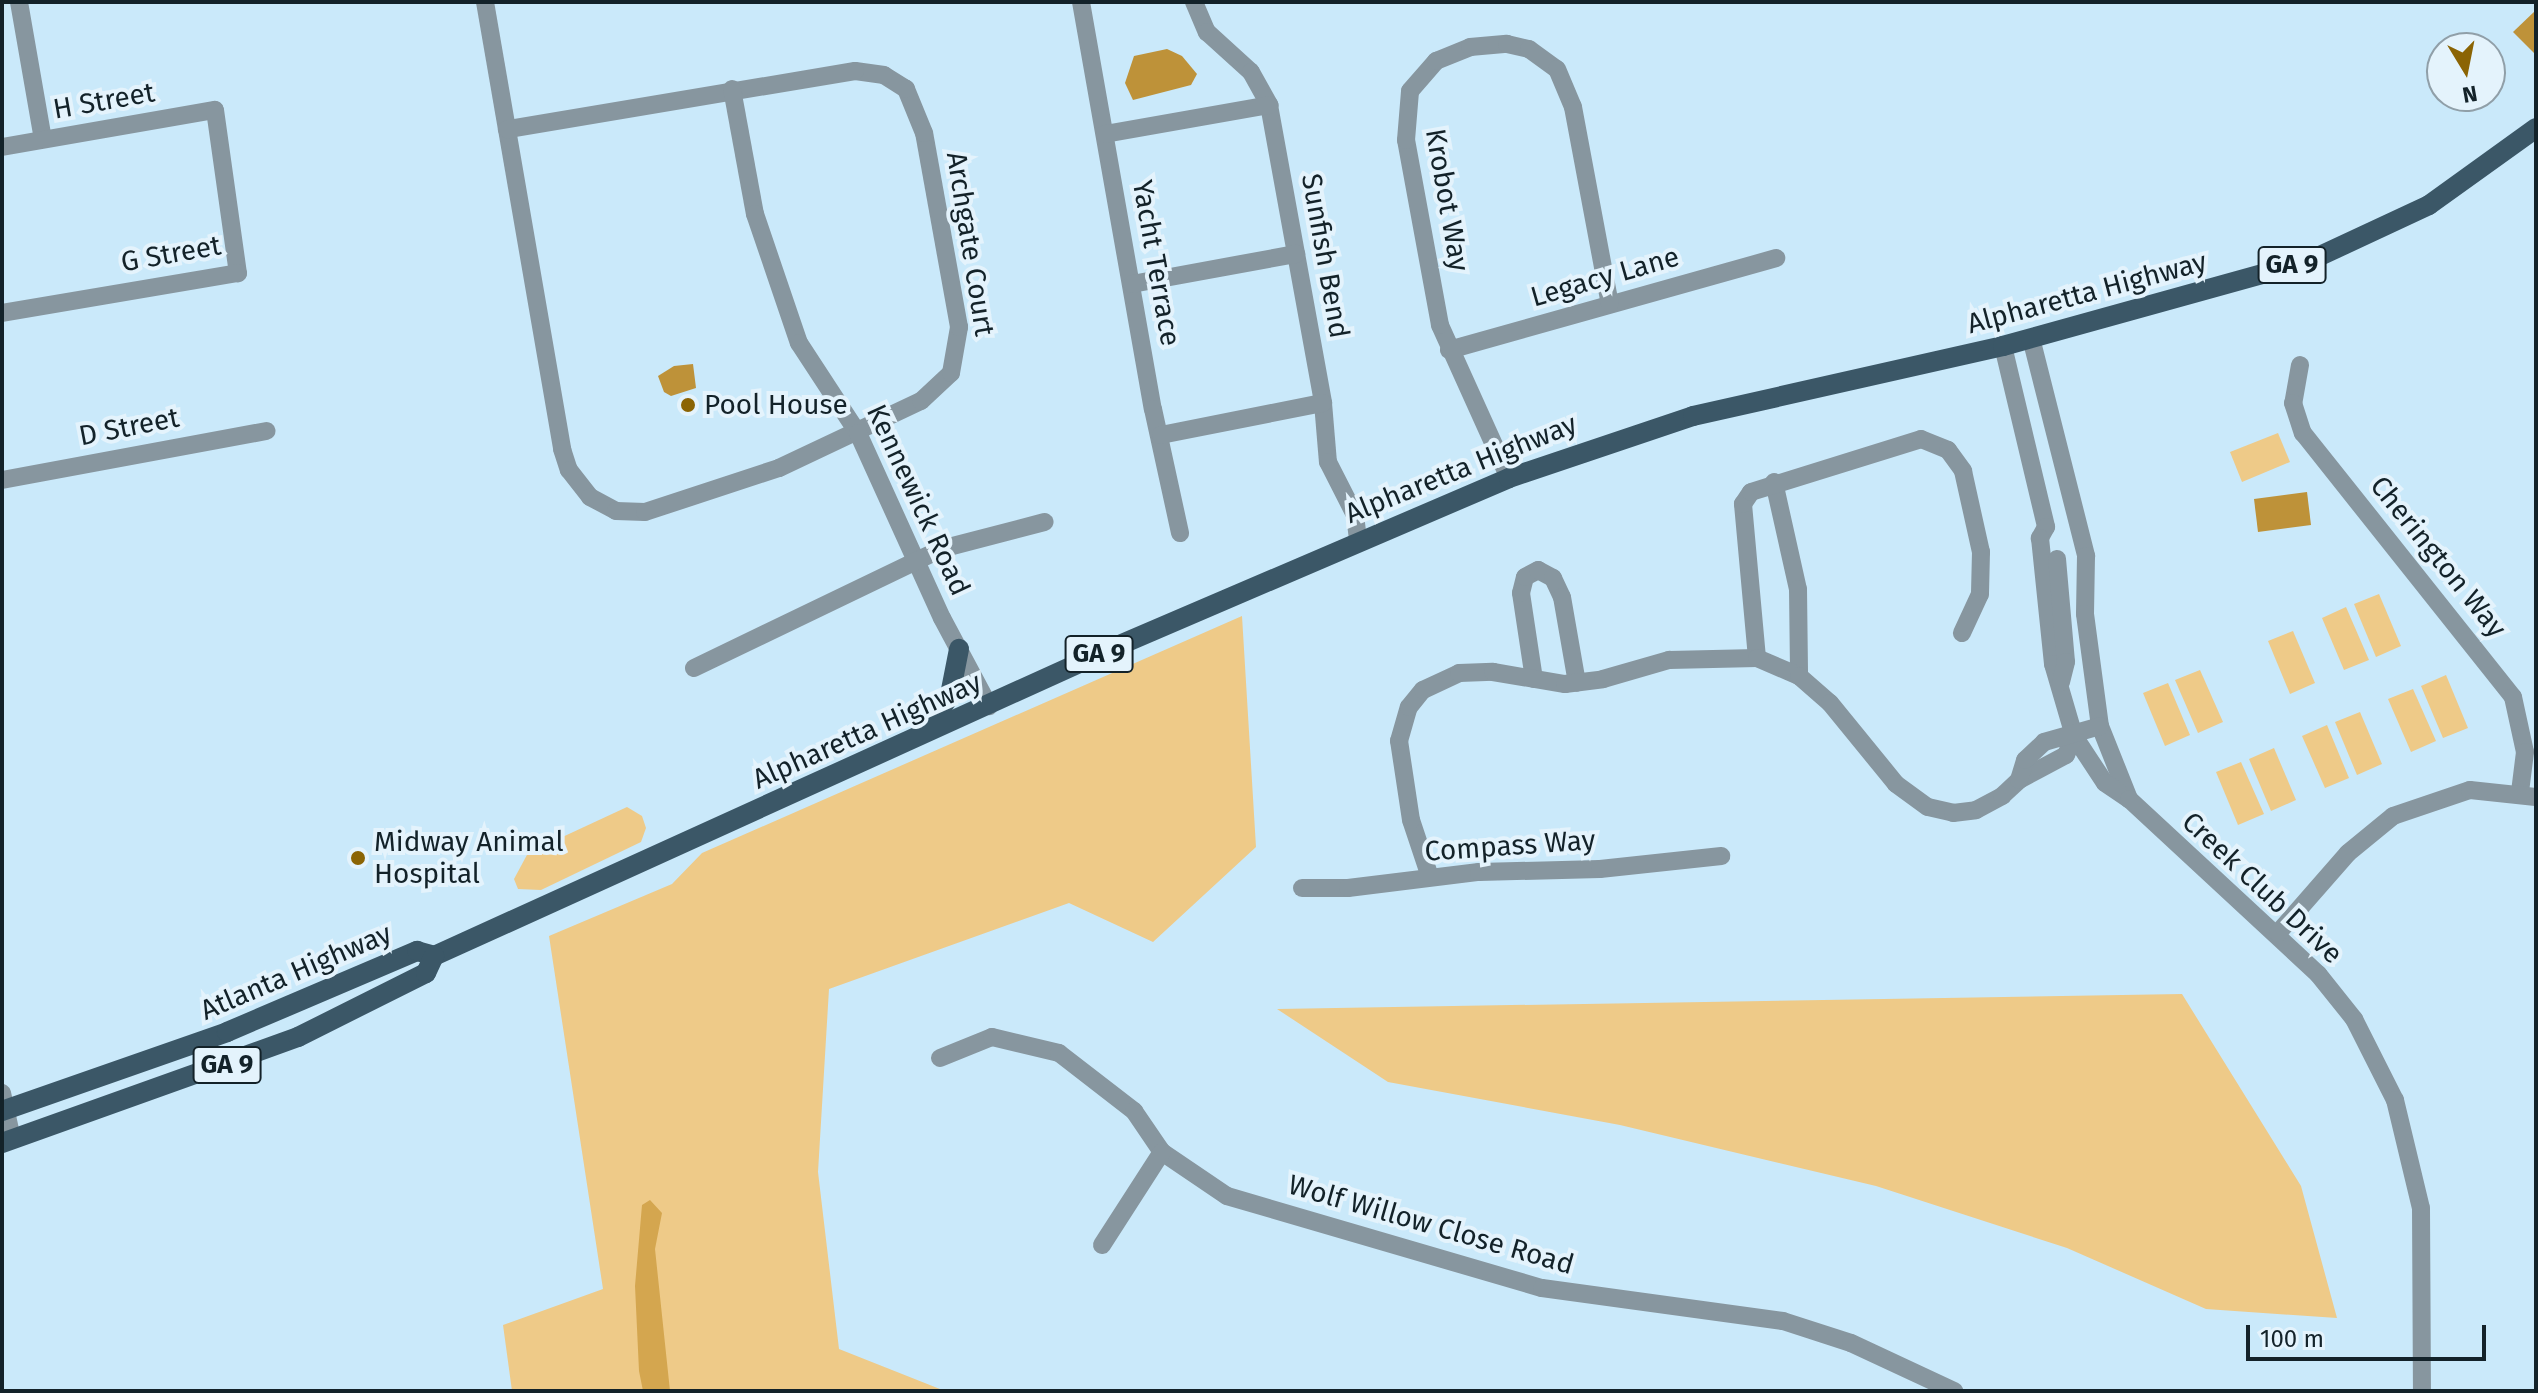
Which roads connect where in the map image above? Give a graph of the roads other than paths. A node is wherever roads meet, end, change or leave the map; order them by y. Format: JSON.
{"nodes":[{"id":1,"x":19,"y":2,"type":"edge"},
{"id":2,"x":485,"y":2,"type":"edge"},
{"id":3,"x":1081,"y":2,"type":"edge"},
{"id":4,"x":1194,"y":2,"type":"edge"},
{"id":5,"x":732,"y":89,"type":"junction"},
{"id":6,"x":1269,"y":105,"type":"junction"},
{"id":7,"x":215,"y":110,"type":"joint"},
{"id":8,"x":2536,"y":128,"type":"edge"},
{"id":9,"x":507,"y":129,"type":"junction"},
{"id":10,"x":1105,"y":134,"type":"junction"},
{"id":11,"x":43,"y":139,"type":"junction"},
{"id":12,"x":2,"y":147,"type":"edge"},
{"id":13,"x":1296,"y":254,"type":"junction"},
{"id":14,"x":1776,"y":258,"type":"dead end"},
{"id":15,"x":1132,"y":284,"type":"junction"},
{"id":16,"x":1610,"y":304,"type":"junction"},
{"id":17,"x":2,"y":313,"type":"edge"},
{"id":18,"x":2031,"y":338,"type":"junction"},
{"id":19,"x":2003,"y":346,"type":"junction"},
{"id":20,"x":1449,"y":350,"type":"junction"},
{"id":21,"x":2300,"y":365,"type":"dead end"},
{"id":22,"x":1323,"y":403,"type":"junction"},
{"id":23,"x":267,"y":431,"type":"dead end"},
{"id":24,"x":858,"y":433,"type":"junction"},
{"id":25,"x":1161,"y":435,"type":"junction"},
{"id":26,"x":1509,"y":478,"type":"junction"},
{"id":27,"x":2,"y":480,"type":"edge"},
{"id":28,"x":1774,"y":482,"type":"junction"},
{"id":29,"x":1045,"y":522,"type":"dead end"},
{"id":30,"x":2046,"y":527,"type":"junction"},
{"id":31,"x":1180,"y":533,"type":"dead end"},
{"id":32,"x":1358,"y":539,"type":"junction"},
{"id":33,"x":915,"y":560,"type":"junction"},
{"id":34,"x":2085,"y":595,"type":"junction"},
{"id":35,"x":2054,"y":599,"type":"junction"},
{"id":36,"x":1962,"y":633,"type":"dead end"},
{"id":37,"x":959,"y":649,"type":"junction"},
{"id":38,"x":1757,"y":658,"type":"junction"},
{"id":39,"x":694,"y":668,"type":"dead end"},
{"id":40,"x":1799,"y":676,"type":"junction"},
{"id":41,"x":1534,"y":679,"type":"junction"},
{"id":42,"x":1577,"y":683,"type":"junction"},
{"id":43,"x":989,"y":706,"type":"junction"},
{"id":44,"x":2100,"y":726,"type":"junction"},
{"id":45,"x":923,"y":736,"type":"junction"},
{"id":46,"x":2074,"y":736,"type":"junction"},
{"id":47,"x":2528,"y":794,"type":"edge"},
{"id":48,"x":2129,"y":799,"type":"junction"},
{"id":49,"x":1721,"y":856,"type":"dead end"},
{"id":50,"x":1430,"y":877,"type":"junction"},
{"id":51,"x":1302,"y":888,"type":"dead end"},
{"id":52,"x":2278,"y":933,"type":"junction"},
{"id":53,"x":434,"y":956,"type":"junction"},
{"id":54,"x":940,"y":1058,"type":"dead end"},
{"id":55,"x":4,"y":1104,"type":"edge"},
{"id":56,"x":7,"y":1141,"type":"edge"},
{"id":57,"x":1162,"y":1152,"type":"junction"},
{"id":58,"x":1102,"y":1245,"type":"dead end"},
{"id":59,"x":1954,"y":1391,"type":"edge"},
{"id":60,"x":2422,"y":1391,"type":"edge"}],
"edges":[{"from":1,"to":11,"type":"street"},
{"from":2,"to":9,"type":"street","name":"Archgate Court"},
{"from":3,"to":10,"type":"street","name":"Yacht Terrace"},
{"from":4,"to":6,"type":"street","name":"Sunfish Bend"},
{"from":5,"to":9,"type":"street","name":"Archgate Court"},
{"from":5,"to":24,"type":"street","name":"Kennewick Road"},
{"from":5,"to":24,"type":"street","name":"Archgate Court"},
{"from":6,"to":10,"type":"street"},
{"from":6,"to":13,"type":"street","name":"Sunfish Bend"},
{"from":7,"to":11,"type":"street","name":"H Street"},
{"from":7,"to":17,"type":"street","name":"G Street"},
{"from":8,"to":18,"type":"main road","name":"Alpharetta Highway","number":"GA 9"},
{"from":9,"to":24,"type":"street","name":"Archgate Court"},
{"from":10,"to":15,"type":"street","name":"Yacht Terrace"},
{"from":11,"to":12,"type":"street","name":"H Street"},
{"from":13,"to":15,"type":"street"},
{"from":13,"to":22,"type":"street","name":"Sunfish Bend"},
{"from":14,"to":16,"type":"street","name":"Legacy Lane"},
{"from":15,"to":25,"type":"street","name":"Yacht Terrace"},
{"from":16,"to":20,"type":"street","name":"Legacy Lane"},
{"from":16,"to":20,"type":"street","name":"Krobot Way"},
{"from":18,"to":19,"type":"main road","name":"Alpharetta Highway","number":"GA 9"},
{"from":18,"to":34,"type":"street","name":"Creek Club Drive"},
{"from":19,"to":26,"type":"main road","name":"Alpharetta Highway","number":"GA 9"},
{"from":19,"to":30,"type":"street","name":"Creek Club Drive"},
{"from":20,"to":26,"type":"street","name":"Krobot Way"},
{"from":21,"to":47,"type":"street","name":"Cherington Way"},
{"from":22,"to":25,"type":"street"},
{"from":22,"to":32,"type":"street","name":"Sunfish Bend"},
{"from":23,"to":27,"type":"street","name":"D Street"},
{"from":24,"to":33,"type":"street","name":"Kennewick Road"},
{"from":25,"to":31,"type":"street","name":"Yacht Terrace"},
{"from":26,"to":32,"type":"main road","name":"Alpharetta Highway","number":"GA 9"},
{"from":28,"to":36,"type":"street"},
{"from":28,"to":38,"type":"street"},
{"from":28,"to":40,"type":"street"},
{"from":29,"to":33,"type":"street"},
{"from":30,"to":35,"type":"street","name":"Creek Club Drive"},
{"from":30,"to":35,"type":"street","name":"Creek Club Drive"},
{"from":32,"to":43,"type":"main road","name":"Alpharetta Highway","number":"GA 9"},
{"from":33,"to":37,"type":"street","name":"Kennewick Road"},
{"from":33,"to":39,"type":"street"},
{"from":34,"to":35,"type":"street"},
{"from":34,"to":44,"type":"street","name":"Creek Club Drive"},
{"from":35,"to":46,"type":"street","name":"Creek Club Drive"},
{"from":37,"to":43,"type":"street","name":"Kennewick Road"},
{"from":37,"to":45,"type":"main road"},
{"from":38,"to":40,"type":"street"},
{"from":38,"to":42,"type":"street"},
{"from":40,"to":46,"type":"street"},
{"from":41,"to":42,"type":"street"},
{"from":41,"to":42,"type":"street"},
{"from":41,"to":50,"type":"street"},
{"from":43,"to":45,"type":"main road","name":"Alpharetta Highway","number":"GA 9"},
{"from":44,"to":46,"type":"street"},
{"from":44,"to":48,"type":"street","name":"Creek Club Drive"},
{"from":45,"to":53,"type":"main road","name":"Alpharetta Highway","number":"GA 9"},
{"from":46,"to":48,"type":"street","name":"Creek Club Drive"},
{"from":47,"to":52,"type":"street"},
{"from":48,"to":52,"type":"street","name":"Creek Club Drive"},
{"from":49,"to":50,"type":"street","name":"Compass Way"},
{"from":50,"to":51,"type":"street","name":"Compass Way"},
{"from":52,"to":60,"type":"street","name":"Creek Club Drive"},
{"from":53,"to":55,"type":"main road","name":"Atlanta Highway","number":"GA 9"},
{"from":53,"to":56,"type":"main road","name":"Atlanta Highway","number":"GA 9"},
{"from":54,"to":57,"type":"street","name":"Wolf Willow Close Road"},
{"from":55,"to":56,"type":"street"},
{"from":57,"to":58,"type":"street"},
{"from":57,"to":59,"type":"street","name":"Wolf Willow Close Road"}]}
